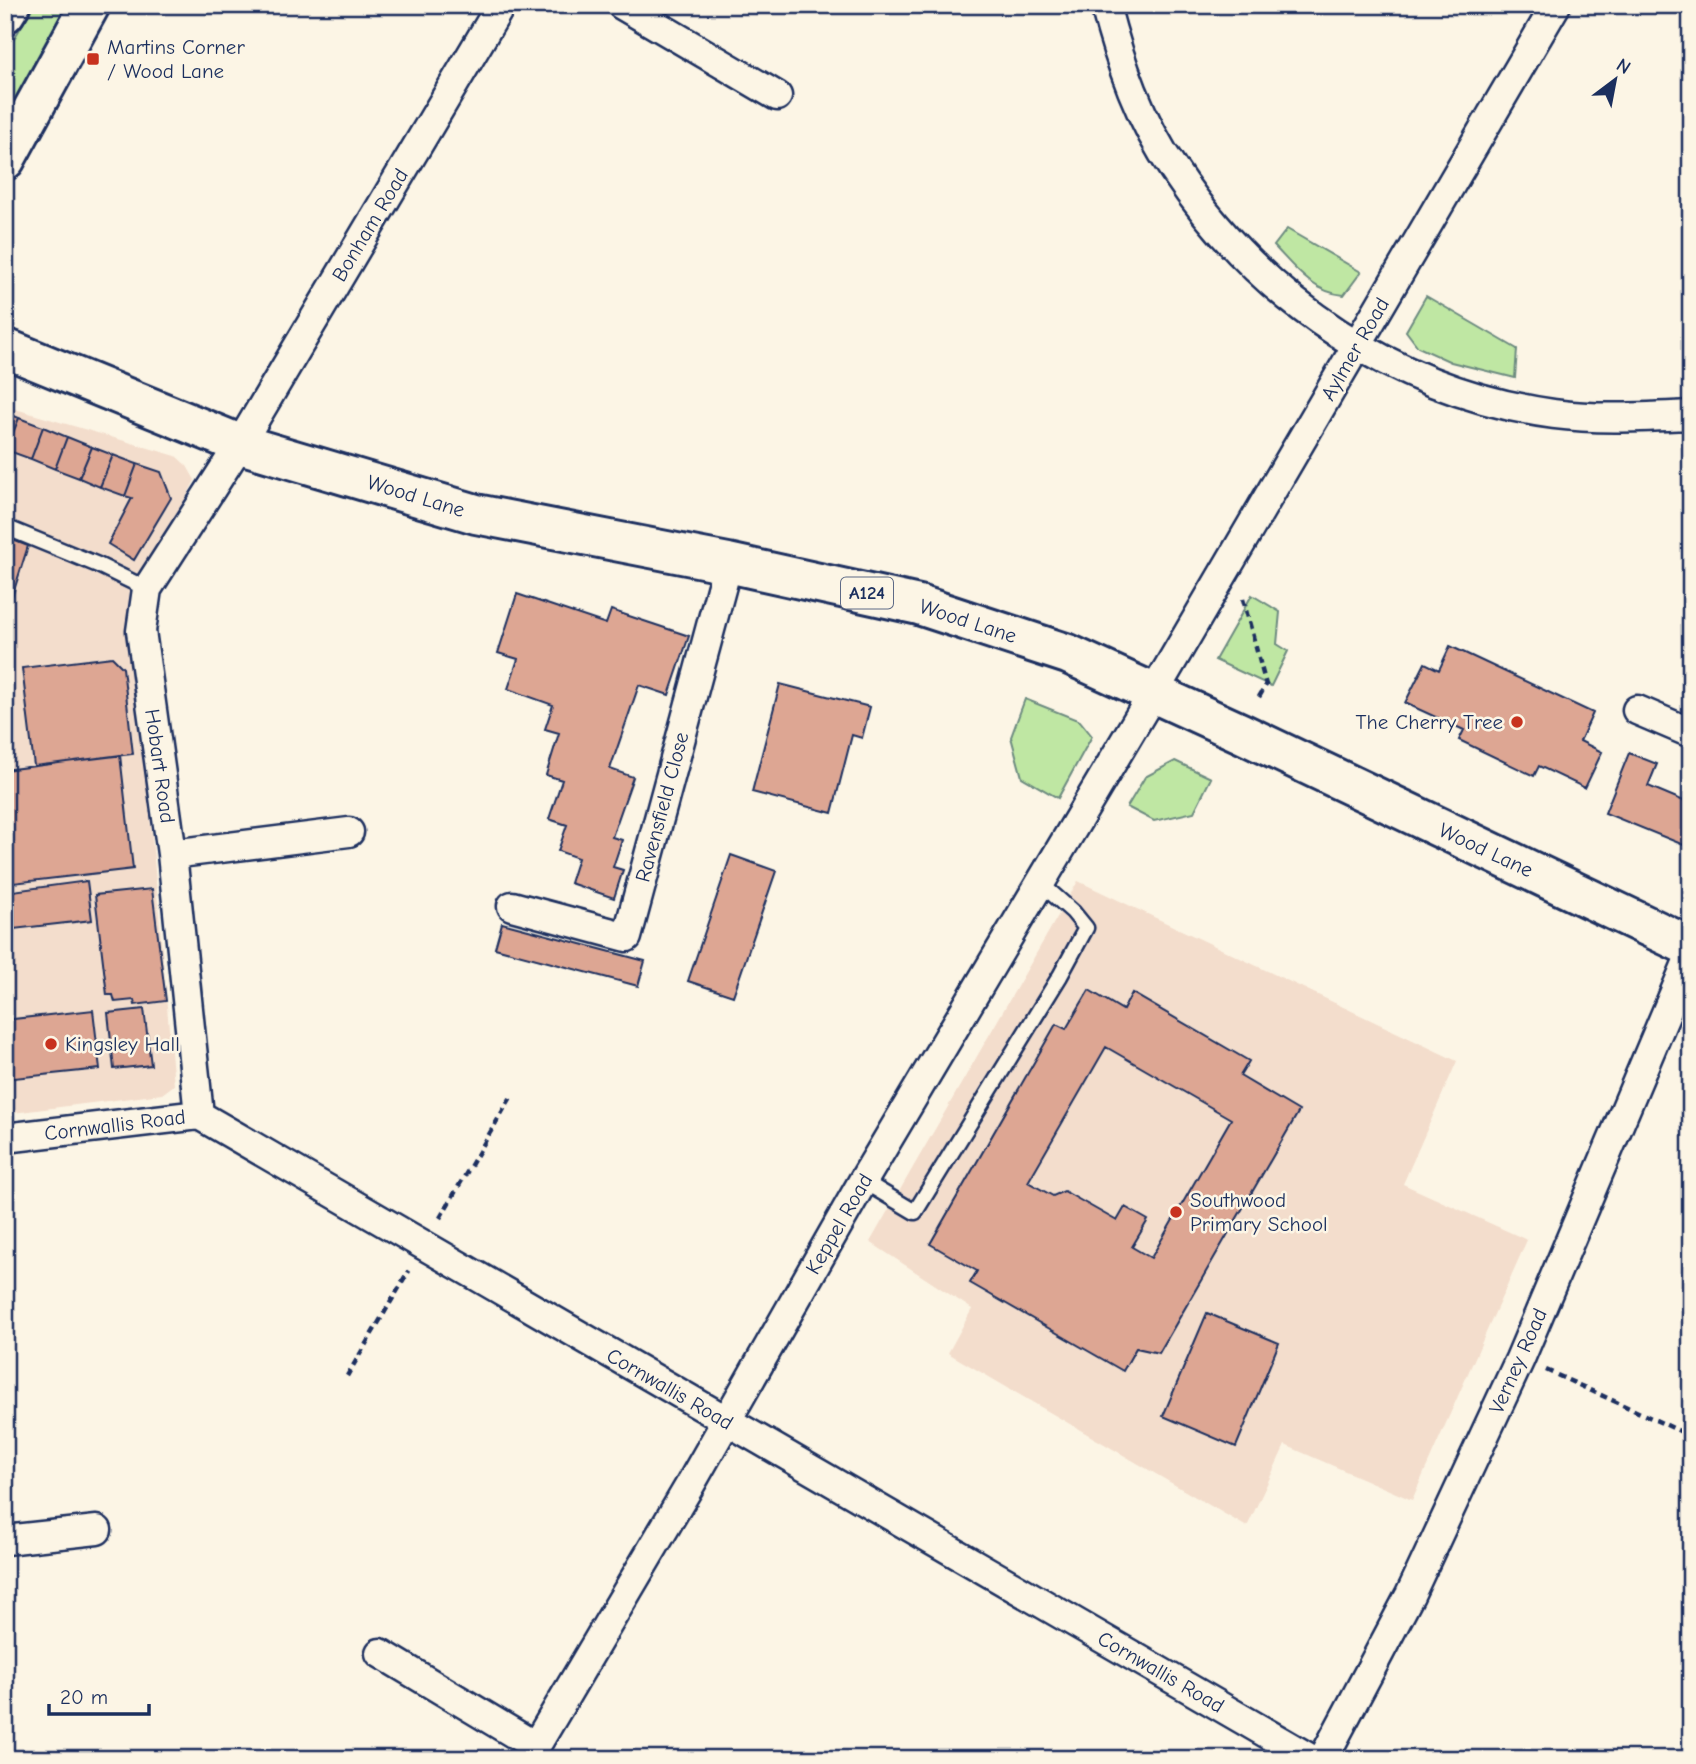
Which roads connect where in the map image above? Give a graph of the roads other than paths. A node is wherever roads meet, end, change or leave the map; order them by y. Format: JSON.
{"nodes":[{"id":1,"x":10,"y":5,"type":"edge"},
{"id":2,"x":90,"y":5,"type":"edge"},
{"id":3,"x":501,"y":5,"type":"edge"},
{"id":4,"x":622,"y":5,"type":"edge"},
{"id":5,"x":1105,"y":5,"type":"edge"},
{"id":6,"x":1556,"y":5,"type":"edge"},
{"id":7,"x":5,"y":13,"type":"edge"},
{"id":8,"x":777,"y":96,"type":"dead end"},
{"id":9,"x":5,"y":160,"type":"edge"},
{"id":10,"x":1357,"y":346,"type":"junction"},
{"id":11,"x":5,"y":348,"type":"edge"},
{"id":12,"x":1691,"y":415,"type":"edge"},
{"id":13,"x":240,"y":444,"type":"junction"},
{"id":14,"x":5,"y":527,"type":"edge"},
{"id":15,"x":728,"y":562,"type":"junction"},
{"id":16,"x":146,"y":589,"type":"junction"},
{"id":17,"x":1154,"y":692,"type":"junction"},
{"id":18,"x":1637,"y":710,"type":"dead end"},
{"id":19,"x":1691,"y":733,"type":"edge"},
{"id":20,"x":349,"y":832,"type":"dead end"},
{"id":21,"x":172,"y":854,"type":"junction"},
{"id":22,"x":1039,"y":882,"type":"junction"},
{"id":23,"x":512,"y":906,"type":"dead end"},
{"id":24,"x":1691,"y":947,"type":"edge"},
{"id":25,"x":1691,"y":954,"type":"edge"},
{"id":26,"x":200,"y":1115,"type":"junction"},
{"id":27,"x":5,"y":1138,"type":"edge"},
{"id":28,"x":863,"y":1181,"type":"junction"},
{"id":29,"x":726,"y":1421,"type":"junction"},
{"id":30,"x":97,"y":1530,"type":"dead end"},
{"id":31,"x":5,"y":1540,"type":"edge"},
{"id":32,"x":380,"y":1653,"type":"dead end"},
{"id":33,"x":532,"y":1753,"type":"edge"},
{"id":34,"x":1311,"y":1759,"type":"edge"},
{"id":35,"x":1323,"y":1759,"type":"edge"}],
"edges":[{"from":1,"to":7,"type":"main road"},
{"from":2,"to":9,"type":"main road"},
{"from":3,"to":13,"type":"street","name":"Bonham Road"},
{"from":4,"to":8,"type":"street"},
{"from":5,"to":10,"type":"street"},
{"from":6,"to":10,"type":"street","name":"Aylmer Road"},
{"from":10,"to":12,"type":"street"},
{"from":10,"to":17,"type":"street","name":"Aylmer Road"},
{"from":11,"to":13,"type":"main road","name":"Wood Lane","number":"A124"},
{"from":13,"to":15,"type":"main road","name":"Wood Lane","number":"A124"},
{"from":13,"to":16,"type":"street","name":"Hobart Road"},
{"from":14,"to":16,"type":"lane"},
{"from":15,"to":17,"type":"main road","name":"Wood Lane","number":"A124"},
{"from":15,"to":23,"type":"street","name":"Ravensfield Close"},
{"from":16,"to":21,"type":"street","name":"Hobart Road"},
{"from":17,"to":22,"type":"street","name":"Keppel Road"},
{"from":17,"to":24,"type":"main road","name":"Wood Lane","number":"A124"},
{"from":18,"to":19,"type":"street"},
{"from":20,"to":21,"type":"street"},
{"from":21,"to":26,"type":"street","name":"Hobart Road"},
{"from":22,"to":28,"type":"street","name":"Keppel Road"},
{"from":22,"to":28,"type":"lane"},
{"from":25,"to":35,"type":"street","name":"Verney Road"},
{"from":26,"to":27,"type":"street","name":"Cornwallis Road"},
{"from":26,"to":29,"type":"street","name":"Cornwallis Road"},
{"from":28,"to":29,"type":"street","name":"Keppel Road"},
{"from":29,"to":33,"type":"street","name":"Keppel Road"},
{"from":29,"to":34,"type":"street","name":"Cornwallis Road"},
{"from":30,"to":31,"type":"street"},
{"from":32,"to":33,"type":"street"}]}
